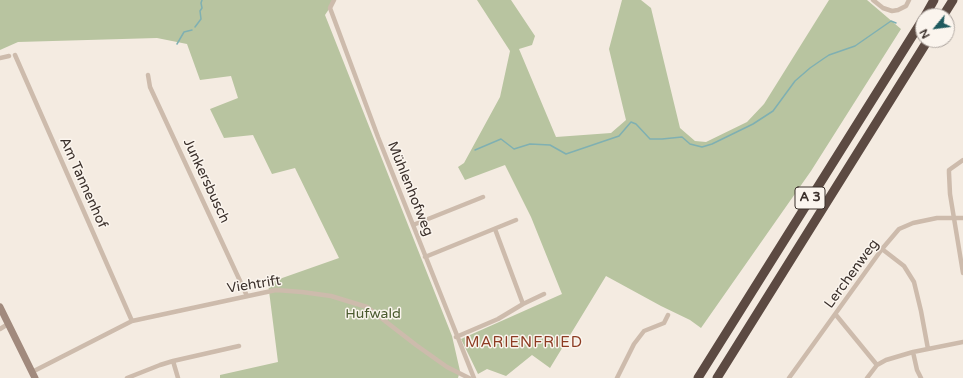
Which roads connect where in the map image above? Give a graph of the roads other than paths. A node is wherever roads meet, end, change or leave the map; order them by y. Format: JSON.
{"nodes":[{"id":1,"x":334,"y":0,"type":"edge"},
{"id":2,"x":873,"y":0,"type":"edge"},
{"id":3,"x":909,"y":0,"type":"edge"},
{"id":4,"x":915,"y":31,"type":"edge"},
{"id":5,"x":923,"y":48,"type":"edge"},
{"id":6,"x":0,"y":58,"type":"edge"},
{"id":7,"x":148,"y":75,"type":"dead end"},
{"id":8,"x":963,"y":160,"type":"edge"},
{"id":9,"x":483,"y":197,"type":"dead end"},
{"id":10,"x":954,"y":217,"type":"junction"},
{"id":11,"x":963,"y":218,"type":"edge"},
{"id":12,"x":516,"y":220,"type":"dead end"},
{"id":13,"x":413,"y":225,"type":"junction"},
{"id":14,"x":495,"y":229,"type":"junction"},
{"id":15,"x":882,"y":249,"type":"junction"},
{"id":16,"x":425,"y":257,"type":"junction"},
{"id":17,"x":963,"y":272,"type":"edge"},
{"id":18,"x":544,"y":294,"type":"dead end"},
{"id":19,"x":246,"y":296,"type":"junction"},
{"id":20,"x":523,"y":304,"type":"junction"},
{"id":21,"x":0,"y":307,"type":"edge"},
{"id":22,"x":836,"y":315,"type":"junction"},
{"id":23,"x":668,"y":316,"type":"dead end"},
{"id":24,"x":132,"y":320,"type":"junction"},
{"id":25,"x":8,"y":324,"type":"junction"},
{"id":26,"x":0,"y":329,"type":"edge"},
{"id":27,"x":456,"y":337,"type":"junction"},
{"id":28,"x":963,"y":342,"type":"edge"},
{"id":29,"x":239,"y":346,"type":"dead end"},
{"id":30,"x":928,"y":349,"type":"junction"},
{"id":31,"x":913,"y":352,"type":"junction"},
{"id":32,"x":173,"y":361,"type":"junction"},
{"id":33,"x":878,"y":365,"type":"junction"},
{"id":34,"x":33,"y":375,"type":"edge"},
{"id":35,"x":462,"y":376,"type":"edge"},
{"id":36,"x":127,"y":378,"type":"edge"},
{"id":37,"x":178,"y":378,"type":"edge"},
{"id":38,"x":469,"y":378,"type":"edge"},
{"id":39,"x":474,"y":378,"type":"edge"},
{"id":40,"x":617,"y":378,"type":"edge"},
{"id":41,"x":698,"y":378,"type":"edge"},
{"id":42,"x":717,"y":378,"type":"edge"},
{"id":43,"x":789,"y":378,"type":"edge"},
{"id":44,"x":866,"y":378,"type":"edge"},
{"id":45,"x":921,"y":378,"type":"edge"}],
"edges":[{"from":1,"to":13,"type":"street","name":"Mühlenhofweg"},
{"from":2,"to":3,"type":"street"},
{"from":4,"to":41,"type":"highway","number":"A 3"},
{"from":5,"to":42,"type":"highway","number":"A 3"},
{"from":6,"to":24,"type":"street","name":"Am Tannenhof"},
{"from":7,"to":19,"type":"street","name":"Junkersbusch"},
{"from":8,"to":10,"type":"street"},
{"from":9,"to":13,"type":"street"},
{"from":10,"to":11,"type":"street","name":"Lerchenweg"},
{"from":10,"to":15,"type":"street","name":"Lerchenweg"},
{"from":10,"to":17,"type":"street"},
{"from":12,"to":14,"type":"street"},
{"from":13,"to":16,"type":"street","name":"Mühlenhofweg"},
{"from":14,"to":16,"type":"street"},
{"from":14,"to":20,"type":"street"},
{"from":15,"to":22,"type":"street","name":"Lerchenweg"},
{"from":15,"to":30,"type":"street"},
{"from":16,"to":27,"type":"street","name":"Mühlenhofweg"},
{"from":18,"to":20,"type":"street"},
{"from":19,"to":24,"type":"street","name":"Viehtrift"},
{"from":19,"to":35,"type":"street","name":"Viehtrift"},
{"from":20,"to":27,"type":"street"},
{"from":21,"to":25,"type":"street"},
{"from":22,"to":33,"type":"street"},
{"from":22,"to":43,"type":"street","name":"Lerchenweg"},
{"from":23,"to":40,"type":"street"},
{"from":24,"to":34,"type":"street","name":"Viehtrift"},
{"from":25,"to":26,"type":"street"},
{"from":25,"to":34,"type":"street"},
{"from":27,"to":39,"type":"street","name":"Mühlenhofweg"},
{"from":28,"to":30,"type":"street"},
{"from":29,"to":32,"type":"street"},
{"from":30,"to":31,"type":"street"},
{"from":31,"to":33,"type":"street"},
{"from":31,"to":45,"type":"street"},
{"from":32,"to":36,"type":"street"},
{"from":32,"to":37,"type":"street"},
{"from":33,"to":44,"type":"street"},
{"from":35,"to":38,"type":"street","name":"Viehtrift"}]}
